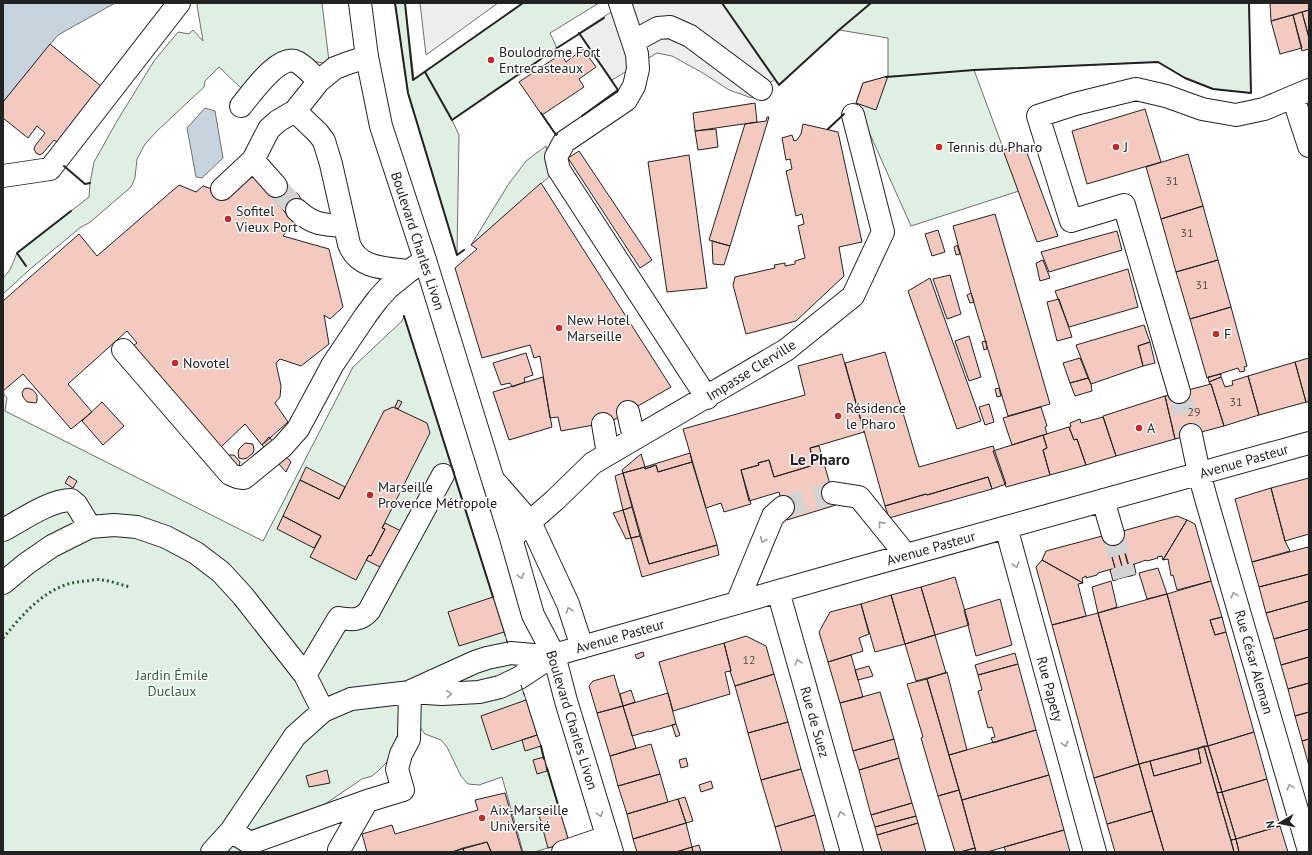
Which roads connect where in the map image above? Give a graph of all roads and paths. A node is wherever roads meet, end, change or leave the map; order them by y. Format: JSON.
{"nodes":[{"id":1,"x":179,"y":3,"type":"edge"},
{"id":2,"x":360,"y":3,"type":"edge"},
{"id":3,"x":620,"y":3,"type":"edge"},
{"id":4,"x":634,"y":41,"type":"junction"},
{"id":5,"x":367,"y":57,"type":"junction"},
{"id":6,"x":319,"y":81,"type":"junction"},
{"id":7,"x":760,"y":89,"type":"dead end"},
{"id":8,"x":1301,"y":94,"type":"edge"},
{"id":9,"x":241,"y":106,"type":"dead end"},
{"id":10,"x":295,"y":111,"type":"junction"},
{"id":11,"x":853,"y":115,"type":"dead end"},
{"id":12,"x":1309,"y":146,"type":"edge"},
{"id":13,"x":253,"y":160,"type":"junction"},
{"id":14,"x":3,"y":176,"type":"edge"},
{"id":15,"x":276,"y":186,"type":"tunnel mouth"},
{"id":16,"x":222,"y":189,"type":"dead end"},
{"id":17,"x":297,"y":210,"type":"tunnel mouth"},
{"id":18,"x":345,"y":226,"type":"junction"},
{"id":19,"x":417,"y":266,"type":"junction"},
{"id":20,"x":123,"y":350,"type":"dead end"},
{"id":21,"x":1179,"y":392,"type":"tunnel mouth"},
{"id":22,"x":707,"y":398,"type":"junction"},
{"id":23,"x":628,"y":412,"type":"dead end"},
{"id":24,"x":603,"y":424,"type":"dead end"},
{"id":25,"x":1192,"y":435,"type":"tunnel mouth"},
{"id":26,"x":634,"y":438,"type":"junction"},
{"id":27,"x":1309,"y":443,"type":"edge"},
{"id":28,"x":608,"y":454,"type":"junction"},
{"id":29,"x":1199,"y":473,"type":"junction"},
{"id":30,"x":443,"y":475,"type":"dead end"},
{"id":31,"x":491,"y":476,"type":"junction"},
{"id":32,"x":833,"y":492,"type":"tunnel mouth"},
{"id":33,"x":1104,"y":500,"type":"junction"},
{"id":34,"x":783,"y":507,"type":"tunnel mouth"},
{"id":35,"x":530,"y":522,"type":"junction"},
{"id":36,"x":90,"y":526,"type":"junction"},
{"id":37,"x":1006,"y":527,"type":"junction"},
{"id":38,"x":3,"y":530,"type":"edge"},
{"id":39,"x":1113,"y":534,"type":"tunnel mouth"},
{"id":40,"x":511,"y":538,"type":"junction"},
{"id":41,"x":906,"y":555,"type":"junction"},
{"id":42,"x":3,"y":583,"type":"edge"},
{"id":43,"x":778,"y":591,"type":"junction"},
{"id":44,"x":737,"y":603,"type":"junction"},
{"id":45,"x":582,"y":647,"type":"junction"},
{"id":46,"x":554,"y":655,"type":"junction"},
{"id":47,"x":305,"y":675,"type":"junction"},
{"id":48,"x":410,"y":692,"type":"junction"},
{"id":49,"x":323,"y":711,"type":"junction"},
{"id":50,"x":368,"y":802,"type":"junction"},
{"id":51,"x":231,"y":831,"type":"junction"},
{"id":52,"x":610,"y":844,"type":"edge"},
{"id":53,"x":1309,"y":851,"type":"edge"},
{"id":54,"x":212,"y":852,"type":"edge"},
{"id":55,"x":340,"y":852,"type":"edge"},
{"id":56,"x":563,"y":852,"type":"edge"},
{"id":57,"x":852,"y":852,"type":"edge"},
{"id":58,"x":1094,"y":852,"type":"edge"}],
"edges":[{"from":1,"to":14,"type":"street"},
{"from":2,"to":5,"type":"street","name":"Boulevard Charles Livon"},
{"from":3,"to":4,"type":"street"},
{"from":4,"to":7,"type":"street"},
{"from":4,"to":22,"type":"street"},
{"from":5,"to":6,"type":"street"},
{"from":5,"to":19,"type":"street","name":"Boulevard Charles Livon"},
{"from":6,"to":9,"type":"street"},
{"from":6,"to":10,"type":"street"},
{"from":8,"to":12,"type":"street"},
{"from":8,"to":21,"type":"street"},
{"from":10,"to":13,"type":"street"},
{"from":10,"to":18,"type":"street"},
{"from":11,"to":22,"type":"street","name":"Impasse Clerville"},
{"from":13,"to":15,"type":"street"},
{"from":13,"to":16,"type":"street"},
{"from":17,"to":18,"type":"street"},
{"from":18,"to":19,"type":"street"},
{"from":19,"to":20,"type":"street"},
{"from":19,"to":31,"type":"street","name":"Boulevard Charles Livon"},
{"from":22,"to":26,"type":"street","name":"Impasse Clerville"},
{"from":23,"to":26,"type":"street"},
{"from":24,"to":28,"type":"street"},
{"from":25,"to":29,"type":"street","name":"Rue César Aleman"},
{"from":26,"to":28,"type":"street","name":"Impasse Clerville"},
{"from":27,"to":29,"type":"street","name":"Avenue Pasteur"},
{"from":28,"to":35,"type":"street","name":"Impasse Clerville"},
{"from":29,"to":33,"type":"street","name":"Avenue Pasteur"},
{"from":53,"to":29,"type":"street","name":"Rue César Aleman","one_way":true},
{"from":30,"to":47,"type":"street"},
{"from":31,"to":35,"type":"street","name":"Boulevard Charles Livon"},
{"from":31,"to":40,"type":"street","name":"Boulevard Charles Livon"},
{"from":41,"to":32,"type":"street","one_way":true},
{"from":33,"to":37,"type":"street","name":"Avenue Pasteur"},
{"from":33,"to":39,"type":"street"},
{"from":34,"to":44,"type":"street","one_way":true},
{"from":35,"to":40,"type":"street","name":"Impasse Clerville"},
{"from":45,"to":35,"type":"street","name":"Boulevard Charles Livon","one_way":true},
{"from":36,"to":38,"type":"street"},
{"from":36,"to":42,"type":"street"},
{"from":36,"to":47,"type":"street"},
{"from":37,"to":41,"type":"street","name":"Avenue Pasteur"},
{"from":37,"to":58,"type":"street","name":"Rue Papety","one_way":true},
{"from":40,"to":46,"type":"street","name":"Boulevard Charles Livon","one_way":true},
{"from":41,"to":43,"type":"street","name":"Avenue Pasteur"},
{"from":43,"to":44,"type":"street","name":"Avenue Pasteur"},
{"from":57,"to":43,"type":"street","name":"Rue de Suez","one_way":true},
{"from":44,"to":45,"type":"street","name":"Avenue Pasteur"},
{"from":45,"to":46,"type":"street","name":"Avenue Pasteur"},
{"from":46,"to":48,"type":"street"},
{"from":48,"to":46,"type":"street","one_way":true},
{"from":46,"to":52,"type":"street","name":"Boulevard Charles Livon","one_way":true},
{"from":47,"to":49,"type":"street"},
{"from":48,"to":49,"type":"street"},
{"from":48,"to":50,"type":"street"},
{"from":49,"to":51,"type":"street"},
{"from":50,"to":51,"type":"street"},
{"from":50,"to":55,"type":"street"},
{"from":51,"to":54,"type":"street"},
{"from":52,"to":56,"type":"street"}]}
